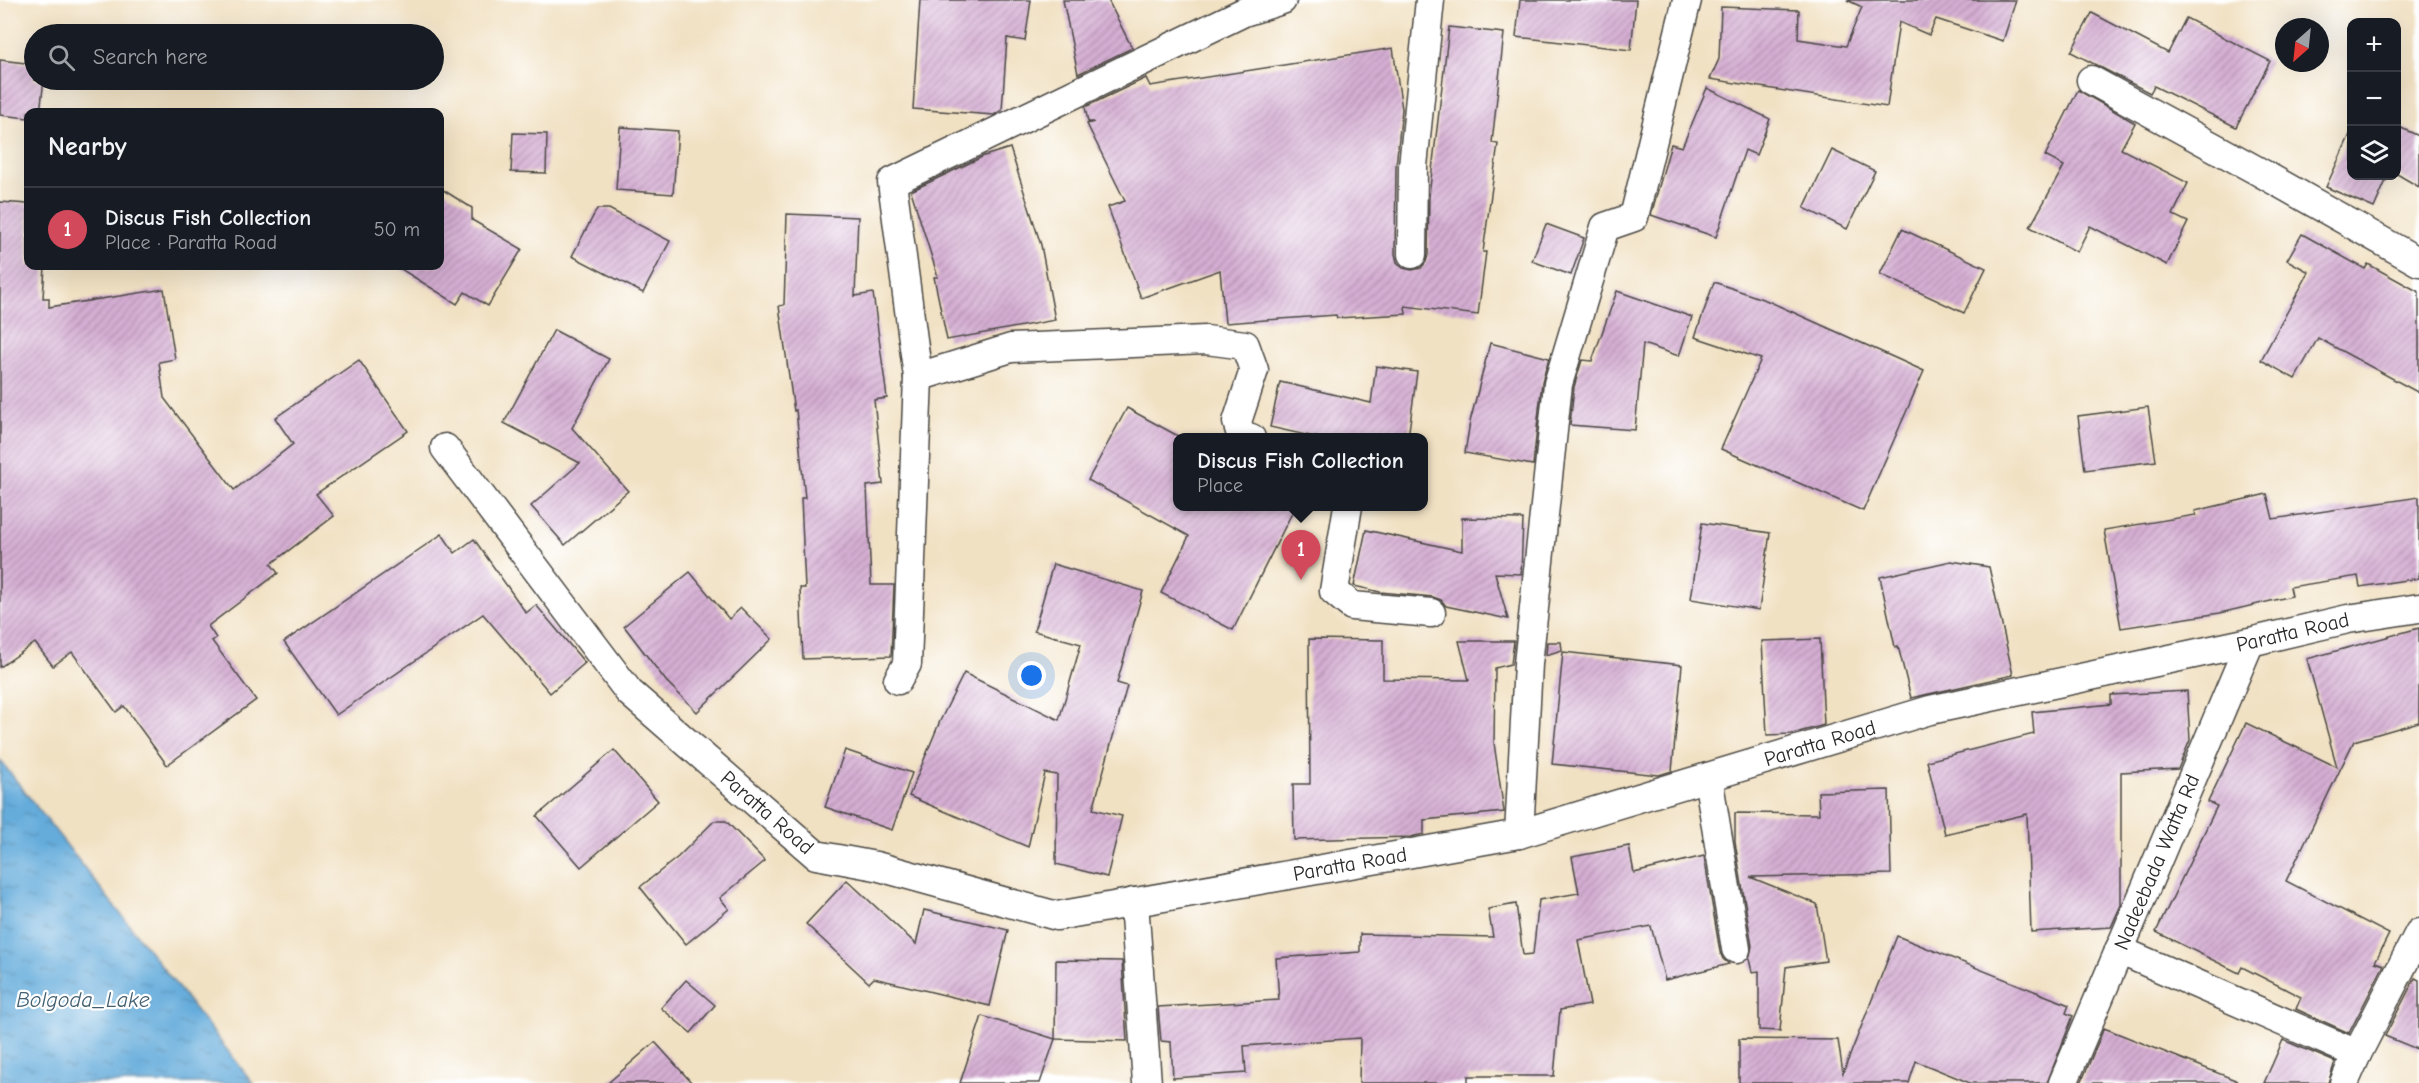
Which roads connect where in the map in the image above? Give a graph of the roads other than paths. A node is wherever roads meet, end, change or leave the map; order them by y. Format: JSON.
{"nodes":[{"id":1,"x":1282,"y":0,"type":"edge"},
{"id":2,"x":1430,"y":0,"type":"edge"},
{"id":3,"x":1687,"y":0,"type":"edge"},
{"id":4,"x":2091,"y":80,"type":"dead end"},
{"id":5,"x":1412,"y":254,"type":"dead end"},
{"id":6,"x":2419,"y":262,"type":"edge"},
{"id":7,"x":918,"y":377,"type":"junction"},
{"id":8,"x":1240,"y":433,"type":"edge"},
{"id":9,"x":445,"y":447,"type":"dead end"},
{"id":10,"x":1347,"y":511,"type":"edge"},
{"id":11,"x":2419,"y":608,"type":"edge"},
{"id":12,"x":1431,"y":613,"type":"dead end"},
{"id":13,"x":2250,"y":642,"type":"junction"},
{"id":14,"x":898,"y":680,"type":"dead end"},
{"id":15,"x":1708,"y":777,"type":"junction"},
{"id":16,"x":1519,"y":834,"type":"junction"},
{"id":17,"x":1134,"y":902,"type":"junction"},
{"id":18,"x":2419,"y":933,"type":"edge"},
{"id":19,"x":1736,"y":949,"type":"dead end"},
{"id":20,"x":2119,"y":950,"type":"junction"},
{"id":21,"x":2357,"y":1054,"type":"junction"},
{"id":22,"x":1147,"y":1083,"type":"edge"},
{"id":23,"x":2063,"y":1083,"type":"edge"},
{"id":24,"x":2344,"y":1083,"type":"edge"}],
"edges":[{"from":1,"to":7,"type":"street"},
{"from":2,"to":5,"type":"street"},
{"from":3,"to":16,"type":"street"},
{"from":4,"to":6,"type":"street"},
{"from":7,"to":8,"type":"street"},
{"from":7,"to":14,"type":"street"},
{"from":9,"to":17,"type":"street","name":"Paratta Road"},
{"from":10,"to":12,"type":"street"},
{"from":11,"to":13,"type":"street","name":"Paratta Road"},
{"from":13,"to":15,"type":"street","name":"Paratta Road"},
{"from":13,"to":20,"type":"street","name":"Nadeebada Watta Rd"},
{"from":15,"to":16,"type":"street","name":"Paratta Road"},
{"from":15,"to":19,"type":"street"},
{"from":16,"to":17,"type":"street","name":"Paratta Road"},
{"from":17,"to":22,"type":"street"},
{"from":18,"to":21,"type":"street"},
{"from":20,"to":21,"type":"street"},
{"from":20,"to":23,"type":"street","name":"Nadeebada Watta Rd"},
{"from":21,"to":24,"type":"street"}]}
